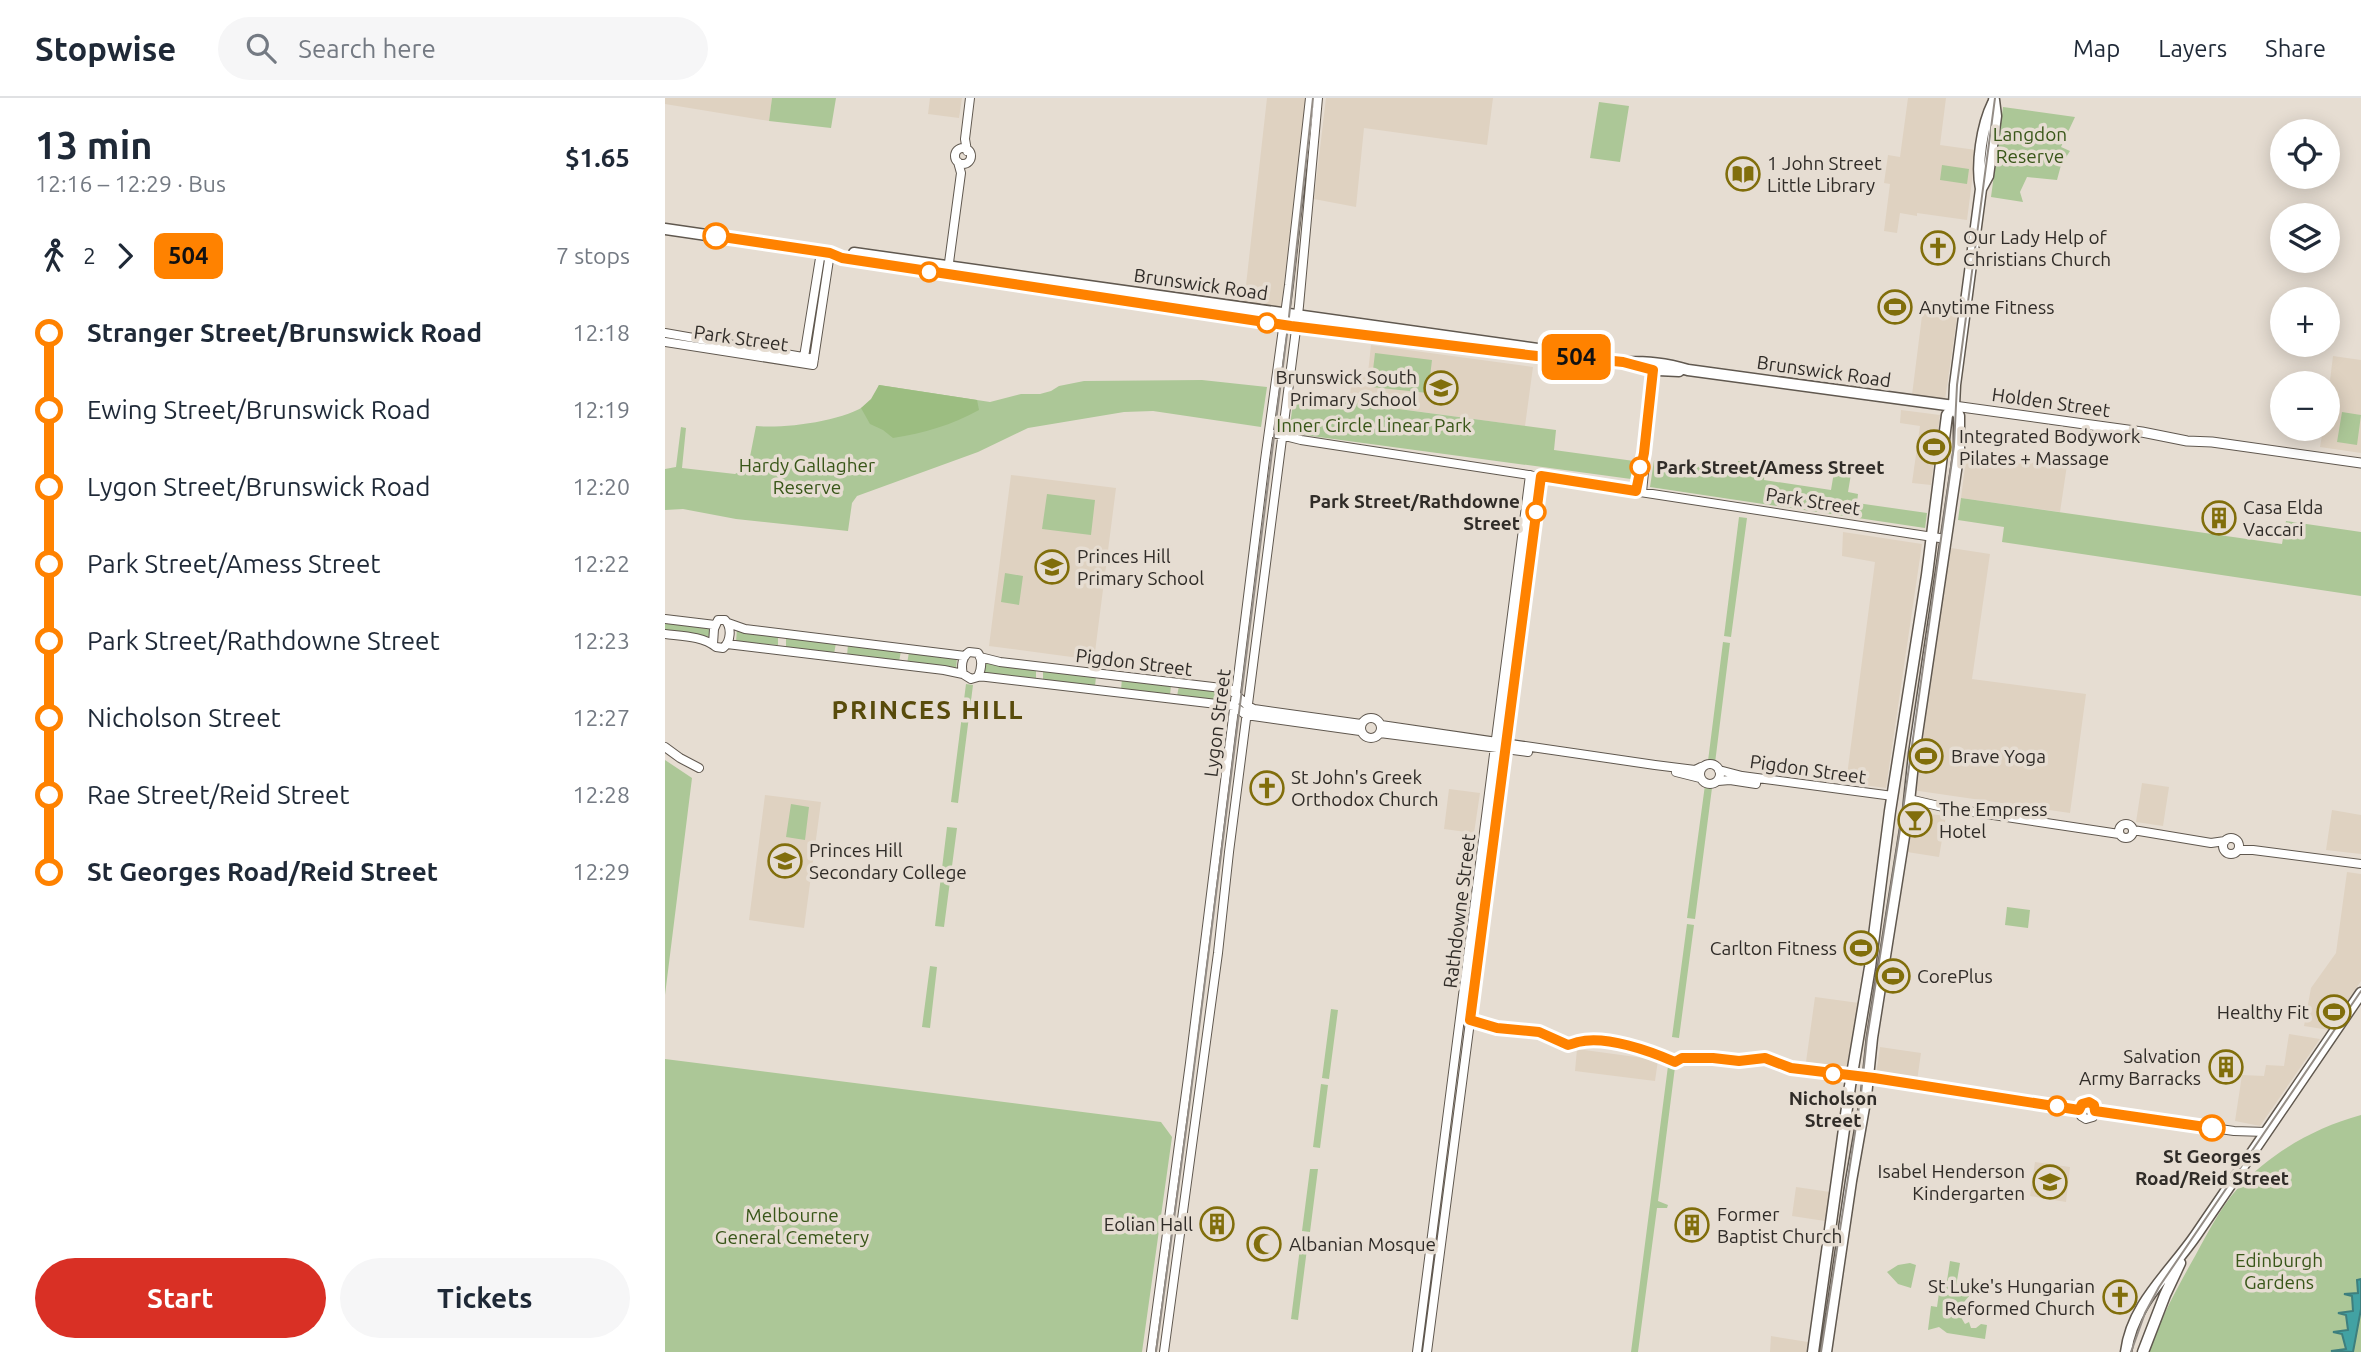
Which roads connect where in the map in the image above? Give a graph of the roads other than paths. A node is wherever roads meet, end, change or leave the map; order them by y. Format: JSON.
{"nodes":[{"id":1,"x":970,"y":98,"type":"edge"},
{"id":2,"x":1310,"y":98,"type":"edge"},
{"id":3,"x":1318,"y":98,"type":"edge"},
{"id":4,"x":1994,"y":100,"type":"edge"},
{"id":5,"x":963,"y":150,"type":"junction"},
{"id":6,"x":962,"y":163,"type":"junction"},
{"id":7,"x":1299,"y":203,"type":"junction"},
{"id":8,"x":1309,"y":204,"type":"junction"},
{"id":9,"x":665,"y":229,"type":"edge"},
{"id":10,"x":826,"y":252,"type":"junction"},
{"id":11,"x":948,"y":270,"type":"junction"},
{"id":12,"x":1298,"y":315,"type":"junction"},
{"id":13,"x":1283,"y":319,"type":"junction"},
{"id":14,"x":1296,"y":327,"type":"junction"},
{"id":15,"x":665,"y":333,"type":"edge"},
{"id":16,"x":665,"y":342,"type":"edge"},
{"id":17,"x":1551,"y":353,"type":"junction"},
{"id":18,"x":804,"y":357,"type":"junction"},
{"id":19,"x":814,"y":362,"type":"junction"},
{"id":20,"x":1656,"y":368,"type":"junction"},
{"id":21,"x":1954,"y":406,"type":"junction"},
{"id":22,"x":1268,"y":435,"type":"junction"},
{"id":23,"x":1282,"y":437,"type":"junction"},
{"id":24,"x":2361,"y":463,"type":"edge"},
{"id":25,"x":1530,"y":475,"type":"junction"},
{"id":26,"x":1541,"y":476,"type":"junction"},
{"id":27,"x":1639,"y":491,"type":"junction"},
{"id":28,"x":1932,"y":535,"type":"junction"},
{"id":29,"x":1946,"y":539,"type":"junction"},
{"id":30,"x":1252,"y":574,"type":"junction"},
{"id":31,"x":1264,"y":576,"type":"junction"},
{"id":32,"x":1522,"y":578,"type":"junction"},
{"id":33,"x":1250,"y":589,"type":"junction"},
{"id":34,"x":1262,"y":591,"type":"junction"},
{"id":35,"x":665,"y":619,"type":"edge"},
{"id":36,"x":728,"y":623,"type":"junction"},
{"id":37,"x":715,"y":625,"type":"junction"},
{"id":38,"x":665,"y":634,"type":"edge"},
{"id":39,"x":713,"y":644,"type":"junction"},
{"id":40,"x":727,"y":644,"type":"junction"},
{"id":41,"x":965,"y":656,"type":"junction"},
{"id":42,"x":981,"y":657,"type":"junction"},
{"id":43,"x":963,"y":674,"type":"junction"},
{"id":44,"x":978,"y":676,"type":"junction"},
{"id":45,"x":1236,"y":693,"type":"junction"},
{"id":46,"x":1502,"y":701,"type":"junction"},
{"id":47,"x":1512,"y":702,"type":"junction"},
{"id":48,"x":1234,"y":706,"type":"junction"},
{"id":49,"x":1908,"y":706,"type":"junction"},
{"id":50,"x":1920,"y":708,"type":"junction"},
{"id":51,"x":1247,"y":710,"type":"junction"},
{"id":52,"x":1361,"y":727,"type":"junction"},
{"id":53,"x":1381,"y":729,"type":"junction"},
{"id":54,"x":1501,"y":746,"type":"junction"},
{"id":55,"x":665,"y":747,"type":"edge"},
{"id":56,"x":1702,"y":767,"type":"junction"},
{"id":57,"x":1227,"y":769,"type":"junction"},
{"id":58,"x":1719,"y":770,"type":"junction"},
{"id":59,"x":698,"y":771,"type":"dead end"},
{"id":60,"x":1239,"y":771,"type":"junction"},
{"id":61,"x":1700,"y":778,"type":"junction"},
{"id":62,"x":1718,"y":781,"type":"junction"},
{"id":63,"x":1893,"y":799,"type":"junction"},
{"id":64,"x":1909,"y":802,"type":"junction"},
{"id":65,"x":2224,"y":845,"type":"junction"},
{"id":66,"x":1218,"y":846,"type":"junction"},
{"id":67,"x":1229,"y":847,"type":"junction"},
{"id":68,"x":2238,"y":847,"type":"junction"},
{"id":69,"x":2361,"y":864,"type":"edge"},
{"id":70,"x":1870,"y":967,"type":"junction"},
{"id":71,"x":1882,"y":968,"type":"junction"},
{"id":72,"x":1199,"y":986,"type":"junction"},
{"id":73,"x":1213,"y":988,"type":"junction"},
{"id":74,"x":2361,"y":993,"type":"edge"},
{"id":75,"x":1852,"y":1076,"type":"junction"},
{"id":76,"x":1868,"y":1077,"type":"junction"},
{"id":77,"x":1183,"y":1118,"type":"junction"},
{"id":78,"x":1196,"y":1119,"type":"junction"},
{"id":79,"x":2264,"y":1135,"type":"junction"},
{"id":80,"x":1180,"y":1140,"type":"junction"},
{"id":81,"x":1193,"y":1142,"type":"junction"},
{"id":82,"x":1445,"y":1176,"type":"junction"},
{"id":83,"x":2189,"y":1245,"type":"junction"},
{"id":84,"x":1156,"y":1313,"type":"junction"},
{"id":85,"x":1170,"y":1314,"type":"junction"},
{"id":86,"x":1151,"y":1352,"type":"edge"},
{"id":87,"x":1164,"y":1352,"type":"edge"},
{"id":88,"x":1417,"y":1352,"type":"edge"},
{"id":89,"x":1427,"y":1352,"type":"edge"},
{"id":90,"x":1813,"y":1352,"type":"edge"},
{"id":91,"x":1826,"y":1352,"type":"edge"},
{"id":92,"x":2126,"y":1352,"type":"edge"},
{"id":93,"x":2143,"y":1352,"type":"edge"}],
"edges":[{"from":1,"to":5,"type":"street"},
{"from":2,"to":7,"type":"street","name":"Lygon Street"},
{"from":3,"to":8,"type":"street","name":"Lygon Street"},
{"from":4,"to":21,"type":"main road"},
{"from":5,"to":6,"type":"street"},
{"from":5,"to":6,"type":"street"},
{"from":6,"to":11,"type":"street"},
{"from":7,"to":8,"type":"street"},
{"from":7,"to":13,"type":"street","name":"Lygon Street"},
{"from":8,"to":12,"type":"street","name":"Lygon Street"},
{"from":9,"to":10,"type":"main road","name":"Brunswick Road"},
{"from":10,"to":11,"type":"main road","name":"Brunswick Road"},
{"from":10,"to":18,"type":"street"},
{"from":10,"to":19,"type":"street"},
{"from":11,"to":13,"type":"main road","name":"Brunswick Road"},
{"from":12,"to":13,"type":"main road","name":"Brunswick Road"},
{"from":12,"to":14,"type":"street","name":"Lygon Street"},
{"from":12,"to":17,"type":"main road","name":"Brunswick Road"},
{"from":13,"to":14,"type":"main road","name":"Brunswick Road"},
{"from":13,"to":22,"type":"street","name":"Lygon Street"},
{"from":14,"to":17,"type":"main road","name":"Brunswick Road"},
{"from":14,"to":23,"type":"street","name":"Lygon Street"},
{"from":15,"to":18,"type":"street","name":"Park Street"},
{"from":16,"to":19,"type":"street","name":"Park Street"},
{"from":17,"to":20,"type":"main road","name":"Brunswick Road"},
{"from":18,"to":19,"type":"street","name":"Park Street"},
{"from":20,"to":21,"type":"main road","name":"Brunswick Road"},
{"from":20,"to":27,"type":"street"},
{"from":21,"to":24,"type":"main road","name":"Holden Street"},
{"from":21,"to":28,"type":"main road"},
{"from":21,"to":29,"type":"main road"},
{"from":22,"to":23,"type":"street","name":"Park Street"},
{"from":22,"to":30,"type":"street","name":"Lygon Street"},
{"from":23,"to":25,"type":"street","name":"Park Street"},
{"from":23,"to":31,"type":"street","name":"Lygon Street"},
{"from":25,"to":26,"type":"street","name":"Park Street"},
{"from":25,"to":32,"type":"street","name":"Rathdowne Street"},
{"from":26,"to":27,"type":"street","name":"Park Street"},
{"from":26,"to":32,"type":"street","name":"Rathdowne Street"},
{"from":27,"to":28,"type":"street","name":"Park Street"},
{"from":28,"to":29,"type":"street","name":"Park Street"},
{"from":28,"to":49,"type":"main road"},
{"from":29,"to":50,"type":"main road"},
{"from":30,"to":31,"type":"street"},
{"from":30,"to":33,"type":"street","name":"Lygon Street"},
{"from":31,"to":34,"type":"street","name":"Lygon Street"},
{"from":32,"to":46,"type":"street","name":"Rathdowne Street"},
{"from":32,"to":47,"type":"street","name":"Rathdowne Street"},
{"from":33,"to":34,"type":"street"},
{"from":33,"to":45,"type":"street","name":"Lygon Street"},
{"from":34,"to":51,"type":"street","name":"Lygon Street"},
{"from":35,"to":37,"type":"street"},
{"from":36,"to":37,"type":"street"},
{"from":36,"to":40,"type":"street"},
{"from":36,"to":41,"type":"street"},
{"from":37,"to":39,"type":"street"},
{"from":38,"to":39,"type":"street"},
{"from":39,"to":40,"type":"street"},
{"from":40,"to":43,"type":"street"},
{"from":41,"to":42,"type":"street"},
{"from":41,"to":43,"type":"street"},
{"from":42,"to":44,"type":"street"},
{"from":42,"to":45,"type":"street","name":"Pigdon Street"},
{"from":43,"to":44,"type":"street"},
{"from":44,"to":48,"type":"street","name":"Pigdon Street"},
{"from":45,"to":48,"type":"street","name":"Lygon Street"},
{"from":45,"to":51,"type":"street"},
{"from":46,"to":47,"type":"street"},
{"from":46,"to":54,"type":"street","name":"Rathdowne Street"},
{"from":47,"to":54,"type":"street","name":"Rathdowne Street"},
{"from":48,"to":51,"type":"street","name":"Pigdon Street"},
{"from":48,"to":57,"type":"street","name":"Lygon Street"},
{"from":49,"to":50,"type":"main road"},
{"from":49,"to":63,"type":"main road"},
{"from":50,"to":64,"type":"main road"},
{"from":51,"to":52,"type":"street","name":"Pigdon Street"},
{"from":51,"to":60,"type":"street","name":"Lygon Street"},
{"from":52,"to":53,"type":"street"},
{"from":52,"to":53,"type":"street"},
{"from":53,"to":54,"type":"street"},
{"from":54,"to":56,"type":"street"},
{"from":54,"to":61,"type":"street"},
{"from":54,"to":82,"type":"street","name":"Rathdowne Street"},
{"from":55,"to":59,"type":"street"},
{"from":56,"to":58,"type":"street"},
{"from":56,"to":61,"type":"street"},
{"from":57,"to":60,"type":"street"},
{"from":57,"to":66,"type":"street","name":"Lygon Street"},
{"from":58,"to":62,"type":"street"},
{"from":58,"to":63,"type":"street","name":"Pigdon Street"},
{"from":60,"to":67,"type":"street","name":"Lygon Street"},
{"from":61,"to":62,"type":"street"},
{"from":62,"to":63,"type":"street","name":"Pigdon Street"},
{"from":63,"to":64,"type":"main road"},
{"from":63,"to":70,"type":"main road"},
{"from":64,"to":65,"type":"street"},
{"from":64,"to":71,"type":"main road"},
{"from":65,"to":68,"type":"street"},
{"from":65,"to":68,"type":"street"},
{"from":66,"to":67,"type":"street"},
{"from":66,"to":72,"type":"street","name":"Lygon Street"},
{"from":67,"to":73,"type":"street","name":"Lygon Street"},
{"from":68,"to":69,"type":"street"},
{"from":70,"to":71,"type":"main road"},
{"from":70,"to":75,"type":"main road"},
{"from":71,"to":76,"type":"main road"},
{"from":72,"to":73,"type":"street"},
{"from":72,"to":77,"type":"street","name":"Lygon Street"},
{"from":73,"to":78,"type":"street","name":"Lygon Street"},
{"from":74,"to":79,"type":"main road"},
{"from":75,"to":76,"type":"main road"},
{"from":75,"to":90,"type":"main road"},
{"from":76,"to":79,"type":"street"},
{"from":76,"to":91,"type":"main road"},
{"from":77,"to":78,"type":"street"},
{"from":77,"to":80,"type":"street","name":"Lygon Street"},
{"from":78,"to":81,"type":"street","name":"Lygon Street"},
{"from":79,"to":83,"type":"main road"},
{"from":80,"to":81,"type":"street"},
{"from":80,"to":84,"type":"street","name":"Lygon Street"},
{"from":81,"to":85,"type":"street","name":"Lygon Street"},
{"from":82,"to":88,"type":"street","name":"Rathdowne Street"},
{"from":82,"to":89,"type":"street","name":"Rathdowne Street"},
{"from":83,"to":92,"type":"main road"},
{"from":83,"to":93,"type":"main road"},
{"from":84,"to":85,"type":"street"},
{"from":84,"to":86,"type":"street","name":"Lygon Street"},
{"from":85,"to":87,"type":"street","name":"Lygon Street"}]}
